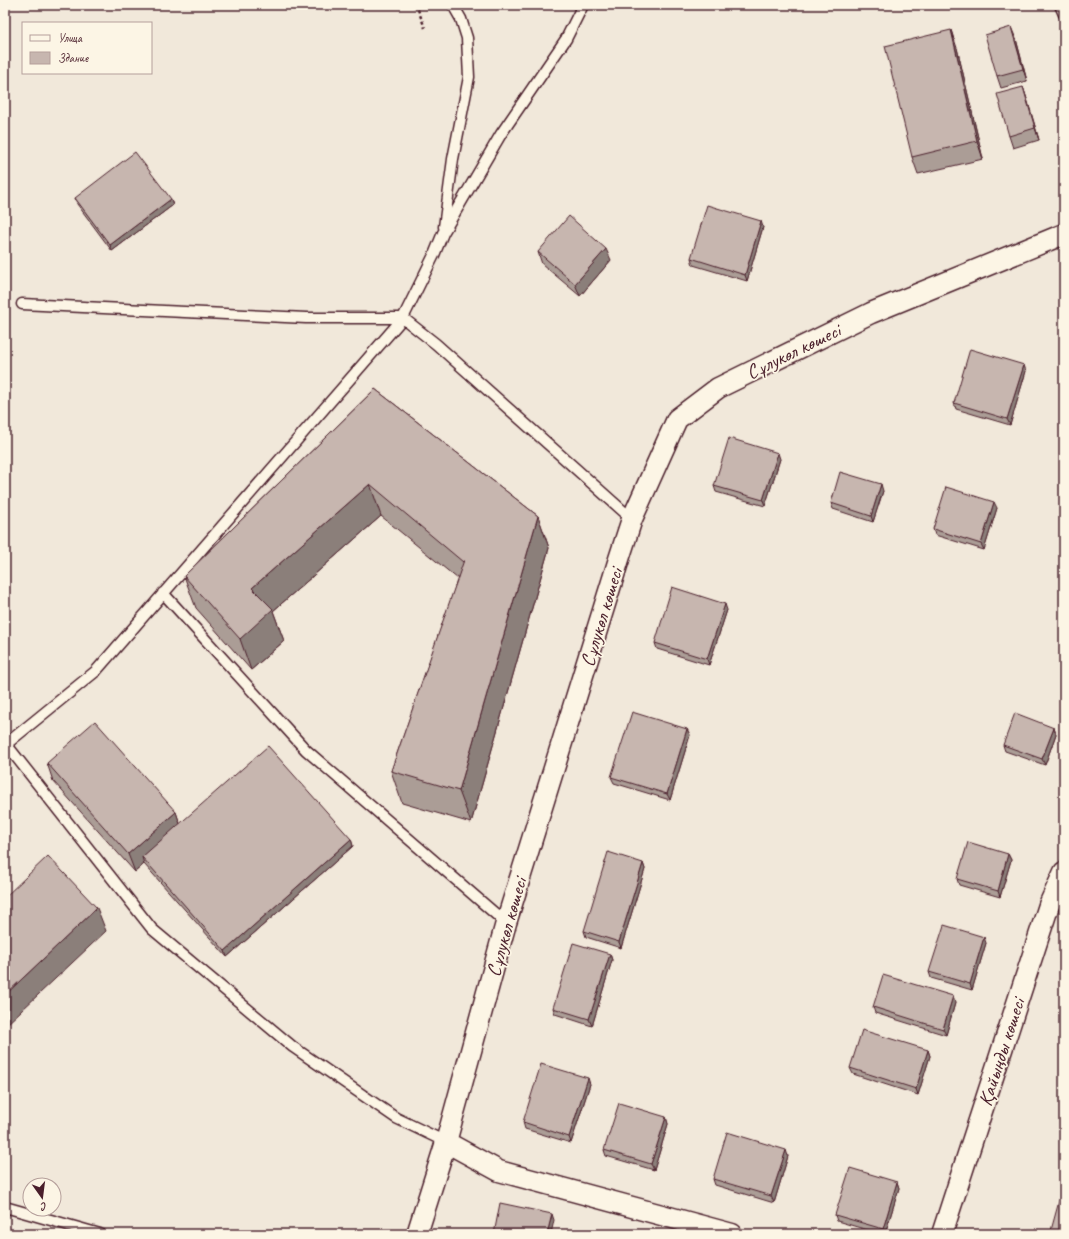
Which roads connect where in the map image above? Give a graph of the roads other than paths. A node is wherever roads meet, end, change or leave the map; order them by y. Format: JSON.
{"nodes":[{"id":1,"x":453,"y":5,"type":"edge"},
{"id":2,"x":583,"y":5,"type":"edge"},
{"id":3,"x":1060,"y":5,"type":"edge"},
{"id":4,"x":1064,"y":14,"type":"edge"},
{"id":5,"x":443,"y":233,"type":"junction"},
{"id":6,"x":1064,"y":234,"type":"edge"},
{"id":7,"x":22,"y":304,"type":"dead end"},
{"id":8,"x":403,"y":318,"type":"junction"},
{"id":9,"x":632,"y":519,"type":"junction"},
{"id":10,"x":163,"y":593,"type":"junction"},
{"id":11,"x":5,"y":744,"type":"edge"},
{"id":12,"x":1064,"y":872,"type":"edge"},
{"id":13,"x":506,"y":923,"type":"junction"},
{"id":14,"x":446,"y":1142,"type":"junction"},
{"id":15,"x":5,"y":1207,"type":"edge"},
{"id":16,"x":100,"y":1234,"type":"edge"},
{"id":17,"x":417,"y":1234,"type":"edge"},
{"id":18,"x":732,"y":1234,"type":"edge"},
{"id":19,"x":942,"y":1234,"type":"edge"}],
"edges":[{"from":1,"to":5,"type":"lane"},
{"from":2,"to":5,"type":"lane"},
{"from":3,"to":4,"type":"lane"},
{"from":5,"to":8,"type":"lane"},
{"from":6,"to":9,"type":"street","name":"Сұлукөл көшесі"},
{"from":7,"to":8,"type":"lane"},
{"from":8,"to":9,"type":"lane"},
{"from":8,"to":10,"type":"lane"},
{"from":9,"to":13,"type":"street","name":"Сұлукөл көшесі"},
{"from":10,"to":11,"type":"lane"},
{"from":10,"to":13,"type":"lane"},
{"from":11,"to":14,"type":"lane"},
{"from":12,"to":19,"type":"street","name":"Қайыңды көшесі"},
{"from":13,"to":14,"type":"street","name":"Сұлукөл көшесі"},
{"from":14,"to":17,"type":"street","name":"Сұлукөл көшесі"},
{"from":14,"to":18,"type":"street"},
{"from":15,"to":16,"type":"lane"}]}
